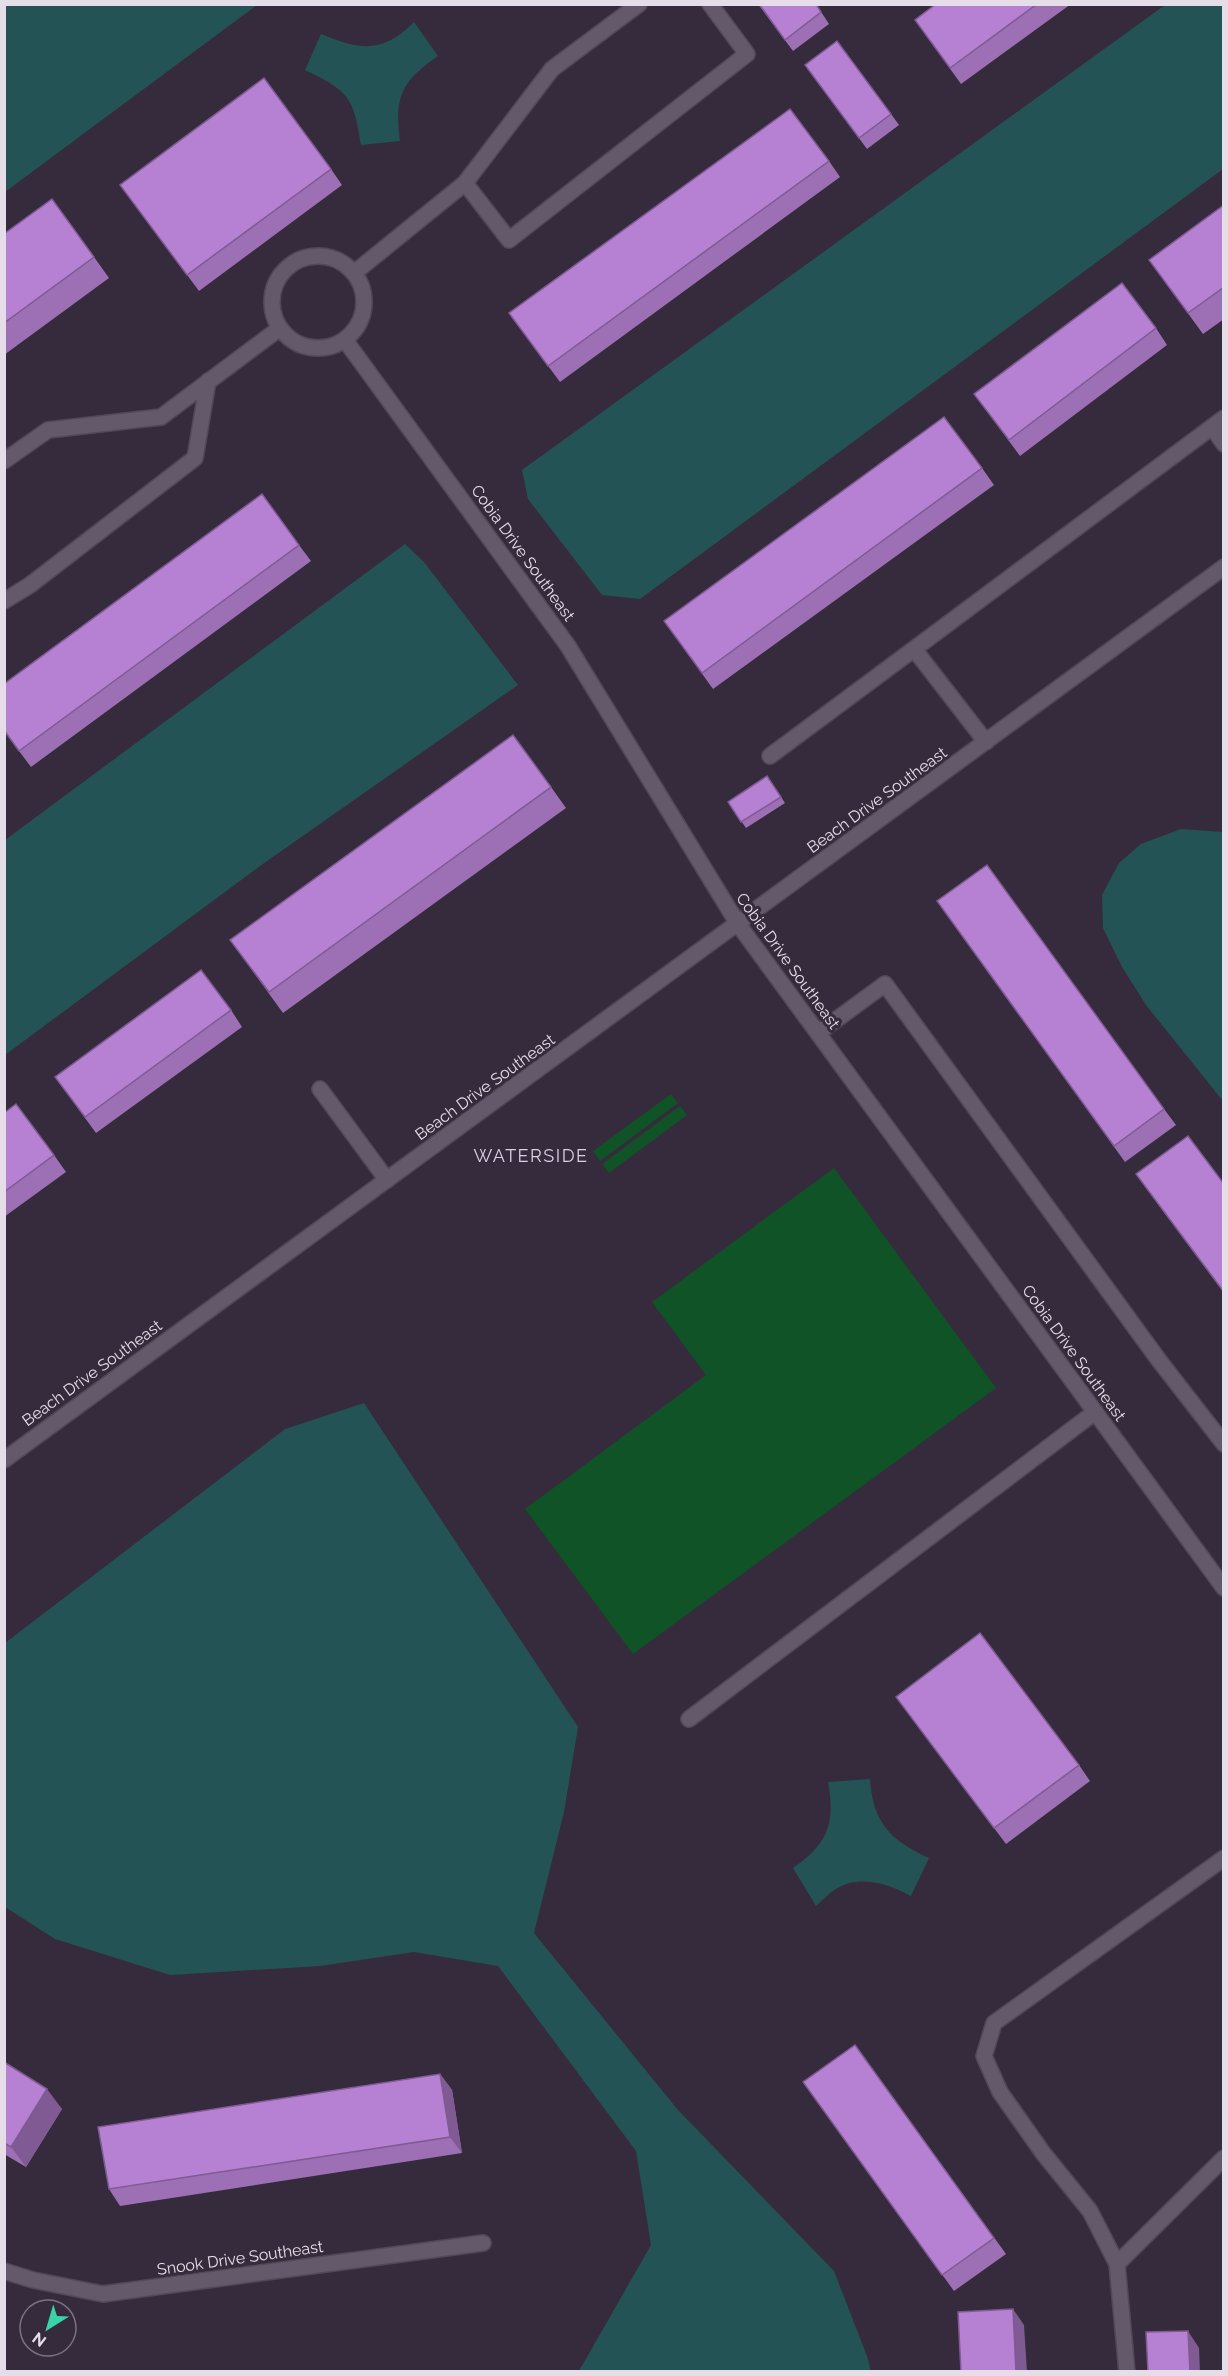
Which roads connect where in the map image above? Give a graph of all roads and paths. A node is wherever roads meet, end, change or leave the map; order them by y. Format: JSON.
{"nodes":[{"id":1,"x":639,"y":4,"type":"edge"},
{"id":2,"x":710,"y":4,"type":"edge"},
{"id":3,"x":465,"y":183,"type":"junction"},
{"id":4,"x":354,"y":273,"type":"junction"},
{"id":5,"x":280,"y":328,"type":"junction"},
{"id":6,"x":345,"y":340,"type":"junction"},
{"id":7,"x":208,"y":381,"type":"junction"},
{"id":8,"x":1218,"y":422,"type":"edge"},
{"id":9,"x":1224,"y":444,"type":"edge"},
{"id":10,"x":4,"y":461,"type":"edge"},
{"id":11,"x":1224,"y":567,"type":"edge"},
{"id":12,"x":4,"y":601,"type":"edge"},
{"id":13,"x":914,"y":649,"type":"junction"},
{"id":14,"x":986,"y":742,"type":"junction"},
{"id":15,"x":770,"y":756,"type":"dead end"},
{"id":16,"x":738,"y":924,"type":"junction"},
{"id":17,"x":818,"y":1034,"type":"junction"},
{"id":18,"x":320,"y":1089,"type":"dead end"},
{"id":19,"x":387,"y":1180,"type":"junction"},
{"id":20,"x":1095,"y":1412,"type":"junction"},
{"id":21,"x":1224,"y":1444,"type":"edge"},
{"id":22,"x":4,"y":1460,"type":"edge"},
{"id":23,"x":1219,"y":1570,"type":"edge"},
{"id":24,"x":1224,"y":1588,"type":"edge"},
{"id":25,"x":689,"y":1719,"type":"dead end"},
{"id":26,"x":1224,"y":1858,"type":"edge"},
{"id":27,"x":1224,"y":2158,"type":"edge"},
{"id":28,"x":483,"y":2243,"type":"dead end"},
{"id":29,"x":1117,"y":2264,"type":"junction"},
{"id":30,"x":4,"y":2271,"type":"edge"},
{"id":31,"x":1126,"y":2372,"type":"edge"}],
"edges":[{"from":1,"to":3,"type":"street"},
{"from":2,"to":3,"type":"street"},
{"from":3,"to":4,"type":"street"},
{"from":4,"to":5,"type":"street"},
{"from":4,"to":6,"type":"street"},
{"from":5,"to":6,"type":"street"},
{"from":5,"to":7,"type":"street"},
{"from":6,"to":16,"type":"street","name":"Cobia Drive Southeast"},
{"from":7,"to":10,"type":"street"},
{"from":7,"to":12,"type":"street"},
{"from":8,"to":9,"type":"street"},
{"from":8,"to":13,"type":"street"},
{"from":11,"to":14,"type":"street","name":"Beach Drive Southeast"},
{"from":13,"to":14,"type":"street"},
{"from":13,"to":15,"type":"street"},
{"from":14,"to":16,"type":"street","name":"Beach Drive Southeast"},
{"from":16,"to":17,"type":"street","name":"Cobia Drive Southeast"},
{"from":16,"to":19,"type":"street","name":"Beach Drive Southeast"},
{"from":17,"to":20,"type":"street","name":"Cobia Drive Southeast"},
{"from":17,"to":21,"type":"street"},
{"from":18,"to":19,"type":"street"},
{"from":19,"to":22,"type":"street","name":"Beach Drive Southeast"},
{"from":20,"to":23,"type":"street","name":"Cobia Drive Southeast"},
{"from":20,"to":25,"type":"street"},
{"from":23,"to":24,"type":"street","name":"Cobia Drive Southeast"},
{"from":26,"to":29,"type":"street"},
{"from":27,"to":29,"type":"street"},
{"from":28,"to":30,"type":"street","name":"Snook Drive Southeast"},
{"from":29,"to":31,"type":"street"}]}
